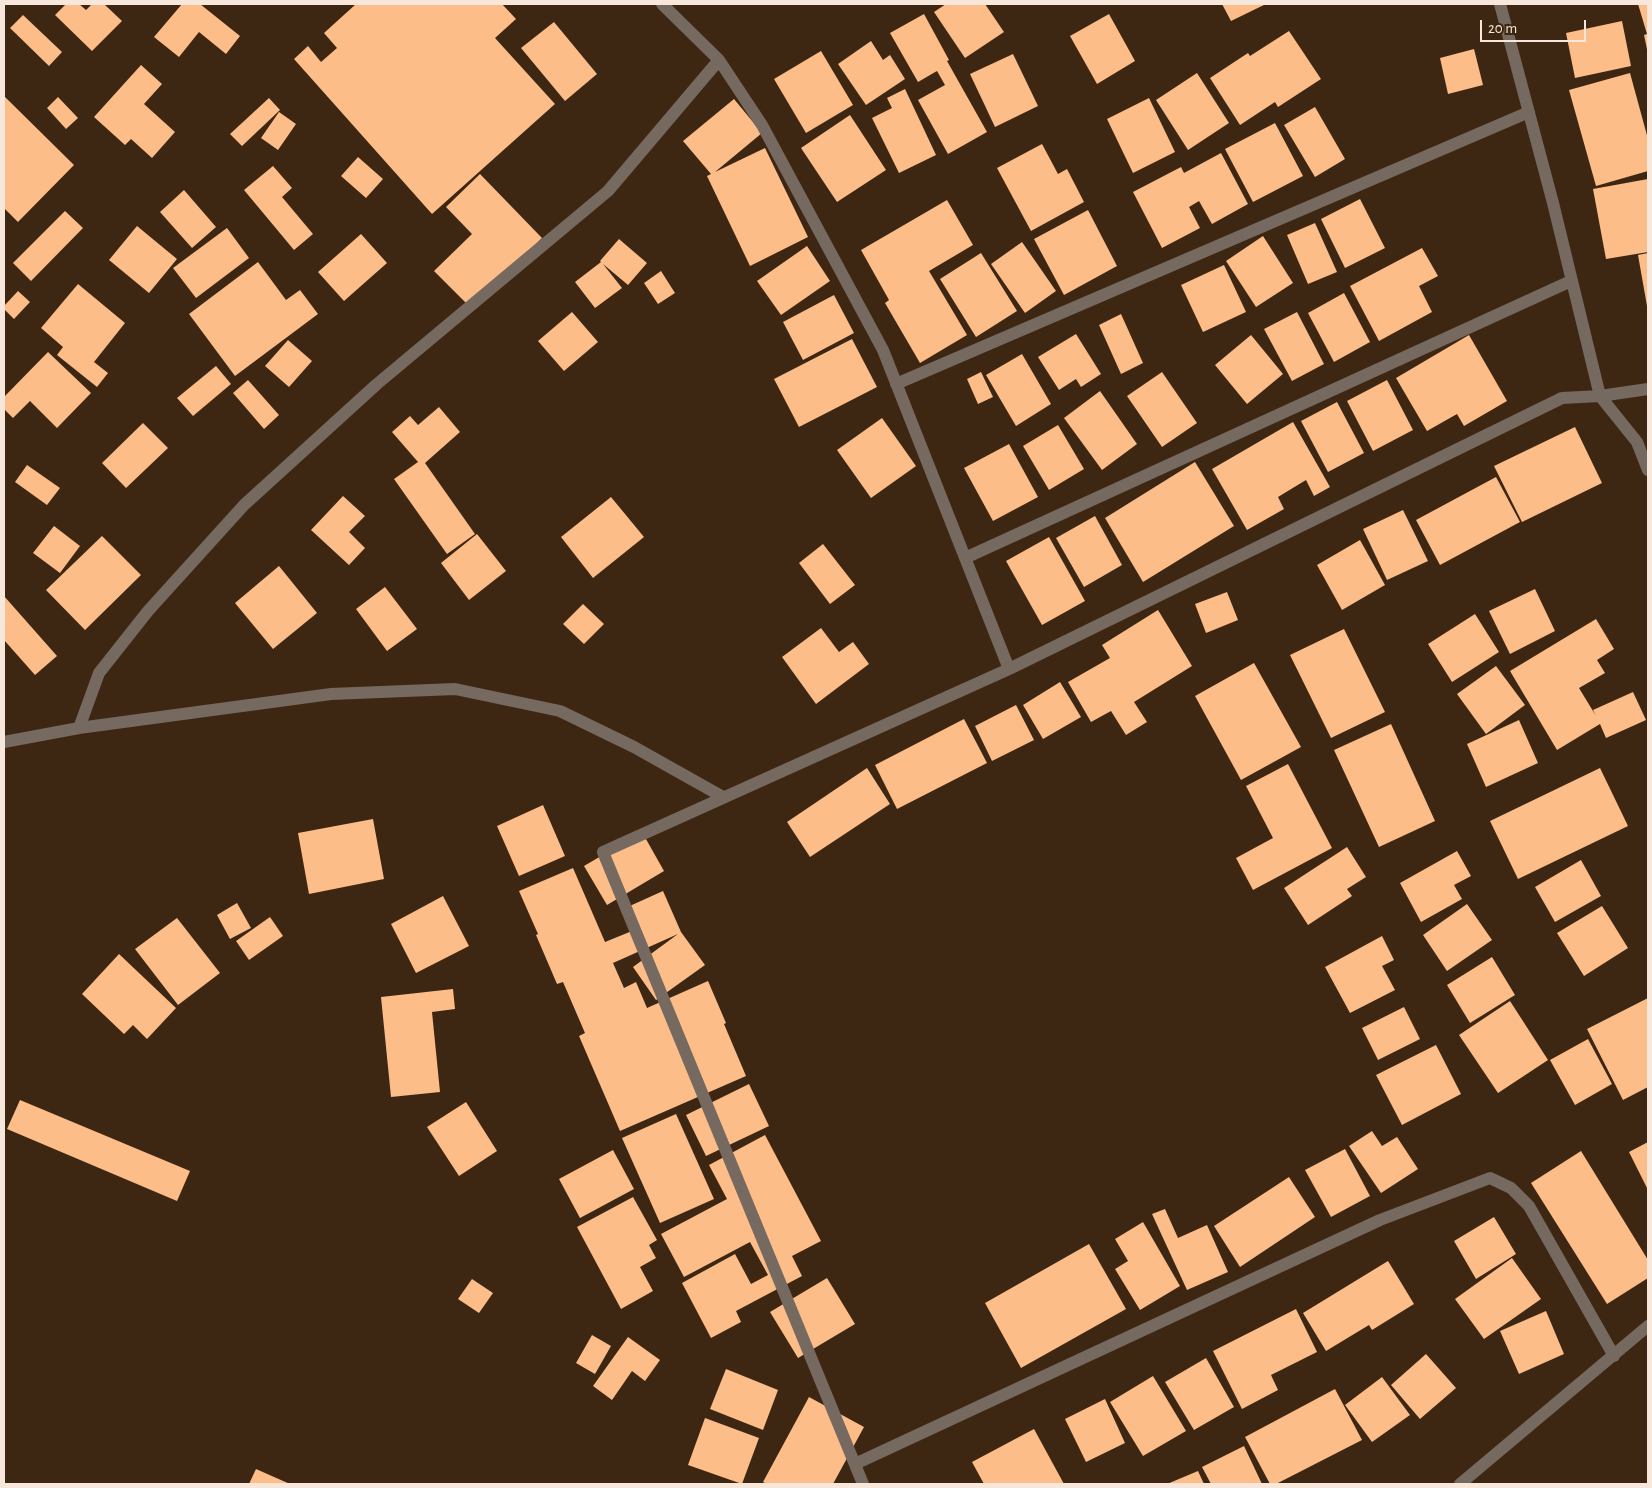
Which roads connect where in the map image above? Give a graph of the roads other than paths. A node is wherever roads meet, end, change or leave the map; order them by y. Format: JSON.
{"nodes":[{"id":1,"x":662,"y":4,"type":"edge"},
{"id":2,"x":1500,"y":4,"type":"edge"},
{"id":3,"x":719,"y":60,"type":"junction"},
{"id":4,"x":1529,"y":112,"type":"junction"},
{"id":5,"x":1571,"y":281,"type":"junction"},
{"id":6,"x":896,"y":384,"type":"junction"},
{"id":7,"x":1648,"y":389,"type":"edge"},
{"id":8,"x":1600,"y":396,"type":"junction"},
{"id":9,"x":1648,"y":470,"type":"edge"},
{"id":10,"x":965,"y":558,"type":"junction"},
{"id":11,"x":1009,"y":669,"type":"junction"},
{"id":12,"x":79,"y":728,"type":"junction"},
{"id":13,"x":4,"y":742,"type":"edge"},
{"id":14,"x":723,"y":797,"type":"junction"},
{"id":15,"x":1648,"y":1326,"type":"edge"},
{"id":16,"x":1614,"y":1356,"type":"junction"},
{"id":17,"x":855,"y":1464,"type":"junction"},
{"id":18,"x":863,"y":1484,"type":"edge"},
{"id":19,"x":1460,"y":1484,"type":"edge"}],
"edges":[{"from":1,"to":3,"type":"street"},
{"from":2,"to":4,"type":"street"},
{"from":3,"to":6,"type":"street"},
{"from":3,"to":12,"type":"street"},
{"from":4,"to":5,"type":"street"},
{"from":4,"to":6,"type":"street"},
{"from":5,"to":8,"type":"street"},
{"from":5,"to":10,"type":"street"},
{"from":6,"to":10,"type":"street"},
{"from":7,"to":8,"type":"street"},
{"from":8,"to":9,"type":"street"},
{"from":8,"to":11,"type":"street"},
{"from":10,"to":11,"type":"street"},
{"from":11,"to":14,"type":"street"},
{"from":12,"to":13,"type":"street"},
{"from":12,"to":14,"type":"street"},
{"from":14,"to":17,"type":"street"},
{"from":15,"to":16,"type":"street"},
{"from":16,"to":17,"type":"street"},
{"from":16,"to":19,"type":"street"},
{"from":17,"to":18,"type":"street"}]}
